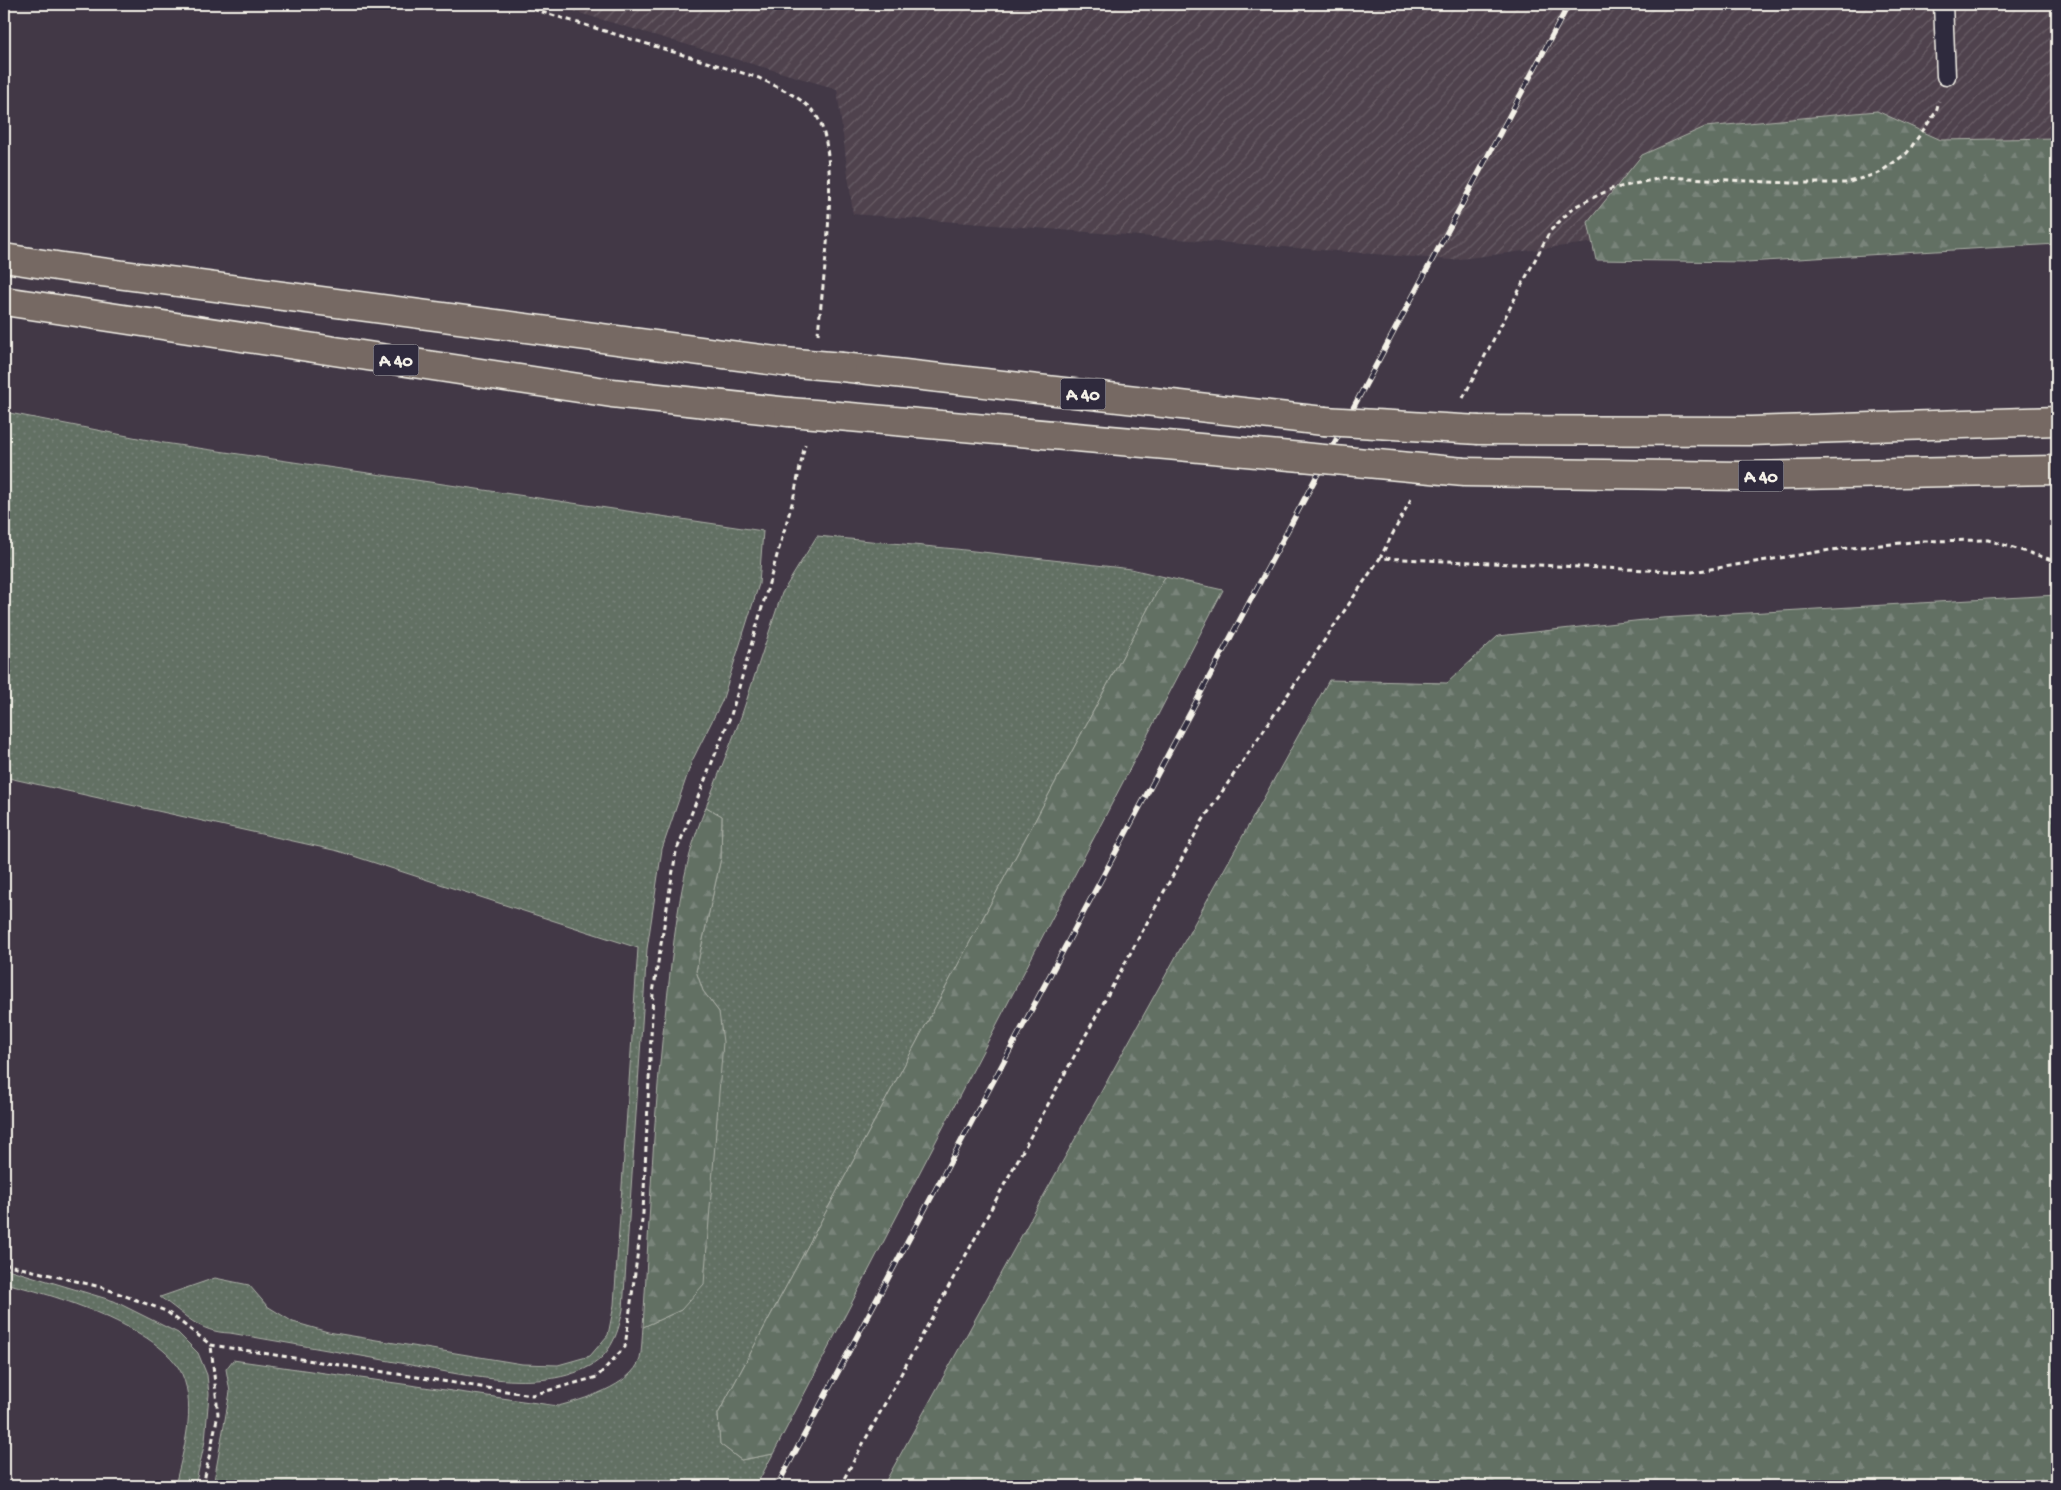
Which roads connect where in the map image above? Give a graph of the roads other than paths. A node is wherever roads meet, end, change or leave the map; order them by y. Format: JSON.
{"nodes":[{"id":1,"x":1943,"y":4,"type":"edge"},
{"id":2,"x":1946,"y":76,"type":"dead end"},
{"id":3,"x":4,"y":258,"type":"edge"},
{"id":4,"x":4,"y":301,"type":"edge"},
{"id":5,"x":2057,"y":421,"type":"edge"},
{"id":6,"x":2057,"y":470,"type":"edge"}],
"edges":[{"from":1,"to":2,"type":"lane"},
{"from":3,"to":5,"type":"highway","number":"A 40","bridge":true},
{"from":4,"to":6,"type":"highway","number":"A 40","bridge":true}]}
